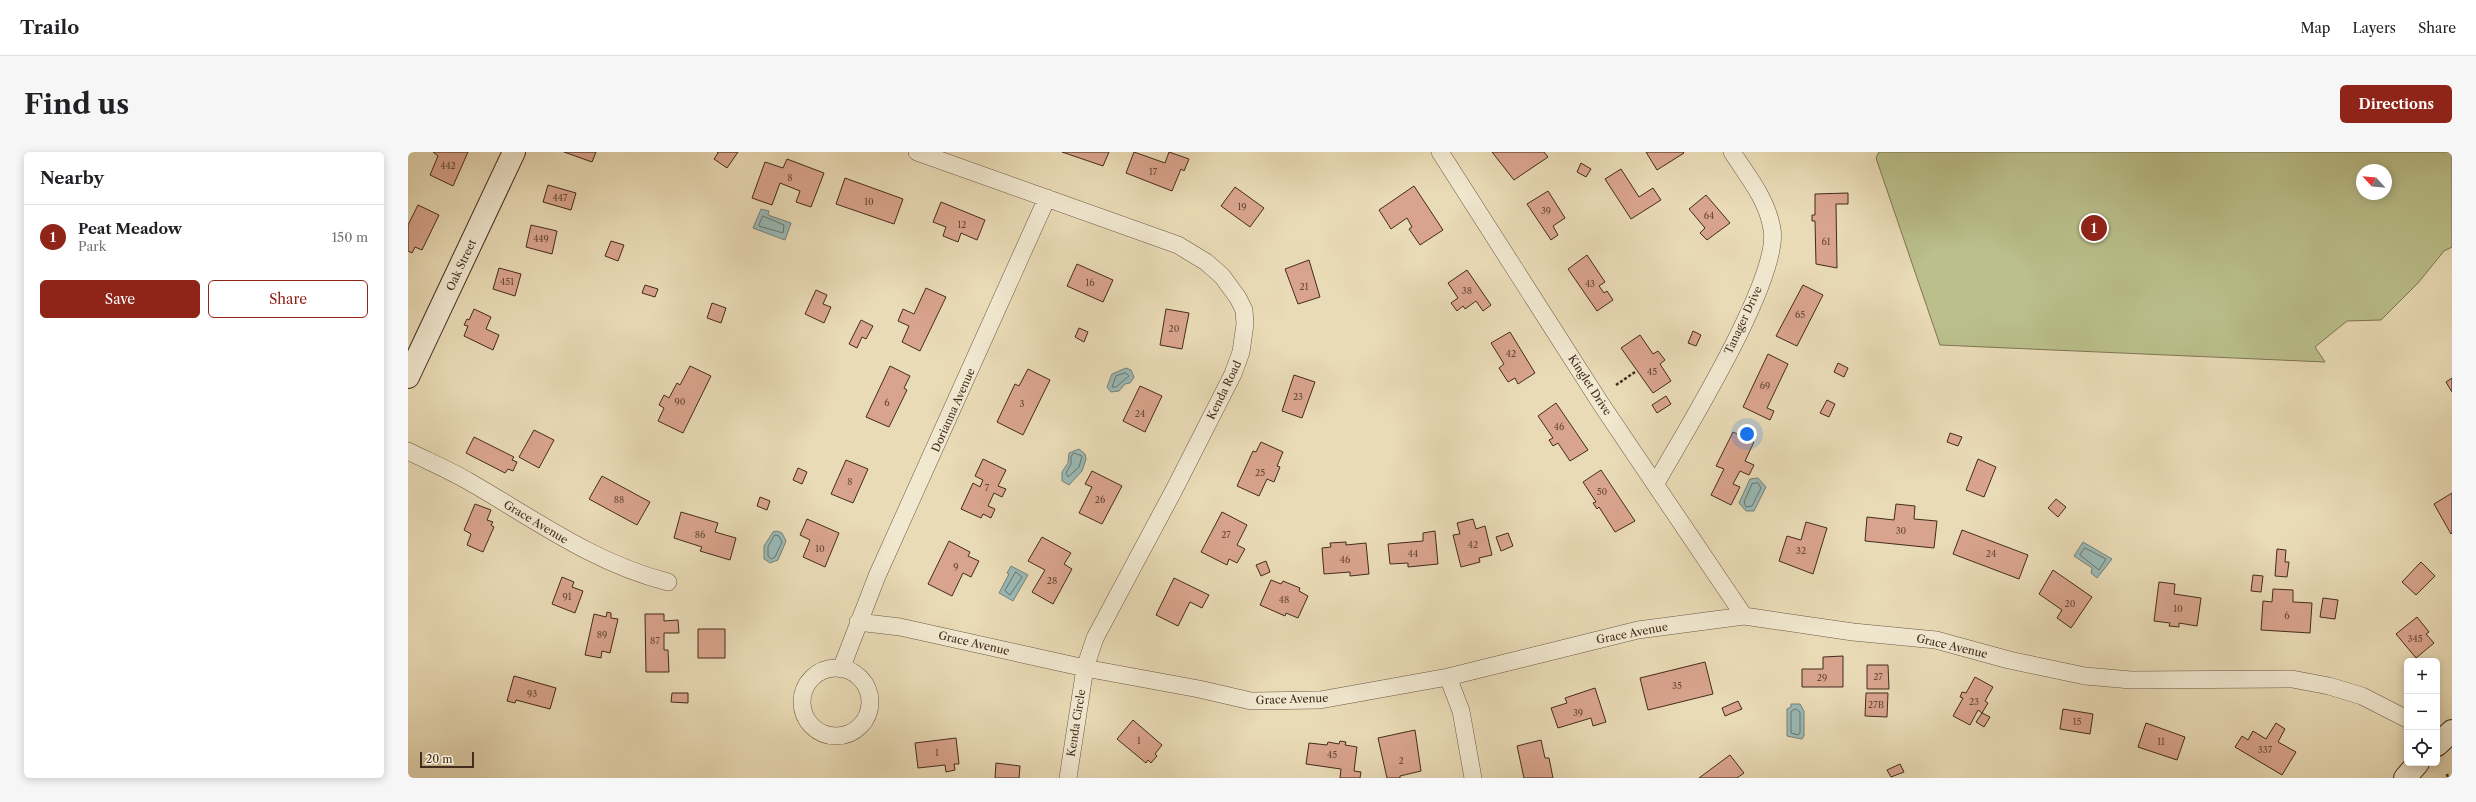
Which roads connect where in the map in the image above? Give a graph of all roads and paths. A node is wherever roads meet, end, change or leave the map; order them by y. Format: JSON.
{"nodes":[{"id":1,"x":514,"y":152,"type":"edge"},
{"id":2,"x":917,"y":152,"type":"edge"},
{"id":3,"x":1440,"y":152,"type":"edge"},
{"id":4,"x":1732,"y":152,"type":"edge"},
{"id":5,"x":1047,"y":198,"type":"junction"},
{"id":6,"x":1635,"y":372,"type":"dead end"},
{"id":7,"x":408,"y":378,"type":"edge"},
{"id":8,"x":1616,"y":385,"type":"dead end"},
{"id":9,"x":408,"y":451,"type":"edge"},
{"id":10,"x":1656,"y":483,"type":"junction"},
{"id":11,"x":668,"y":582,"type":"dead end"},
{"id":12,"x":1744,"y":616,"type":"junction"},
{"id":13,"x":858,"y":622,"type":"junction"},
{"id":14,"x":1085,"y":668,"type":"junction"},
{"id":15,"x":841,"y":669,"type":"dead end"},
{"id":16,"x":1448,"y":677,"type":"junction"},
{"id":17,"x":2404,"y":717,"type":"edge"},
{"id":18,"x":2415,"y":766,"type":"edge"},
{"id":19,"x":2448,"y":774,"type":"dead end"},
{"id":20,"x":1068,"y":778,"type":"edge"},
{"id":21,"x":1473,"y":778,"type":"edge"},
{"id":22,"x":2405,"y":778,"type":"edge"},
{"id":23,"x":2448,"y":778,"type":"edge"}],
"edges":[{"from":1,"to":7,"type":"street","name":"Oak Street"},
{"from":2,"to":5,"type":"street","name":"Kenda Road"},
{"from":3,"to":10,"type":"street","name":"Kinglet Drive"},
{"from":4,"to":10,"type":"street","name":"Tanager Drive"},
{"from":5,"to":13,"type":"street","name":"Dorianna Avenue"},
{"from":5,"to":14,"type":"street","name":"Kenda Road"},
{"from":6,"to":8,"type":"path"},
{"from":9,"to":11,"type":"street","name":"Grace Avenue"},
{"from":10,"to":12,"type":"street","name":"Kinglet Drive"},
{"from":12,"to":16,"type":"street","name":"Grace Avenue"},
{"from":12,"to":17,"type":"street","name":"Grace Avenue"},
{"from":13,"to":14,"type":"street","name":"Grace Avenue"},
{"from":13,"to":15,"type":"street","name":"Dorianna Avenue"},
{"from":14,"to":16,"type":"street","name":"Grace Avenue"},
{"from":14,"to":20,"type":"street","name":"Kenda Circle"},
{"from":16,"to":21,"type":"street"},
{"from":18,"to":22,"type":"street"},
{"from":19,"to":23,"type":"path"}]}
